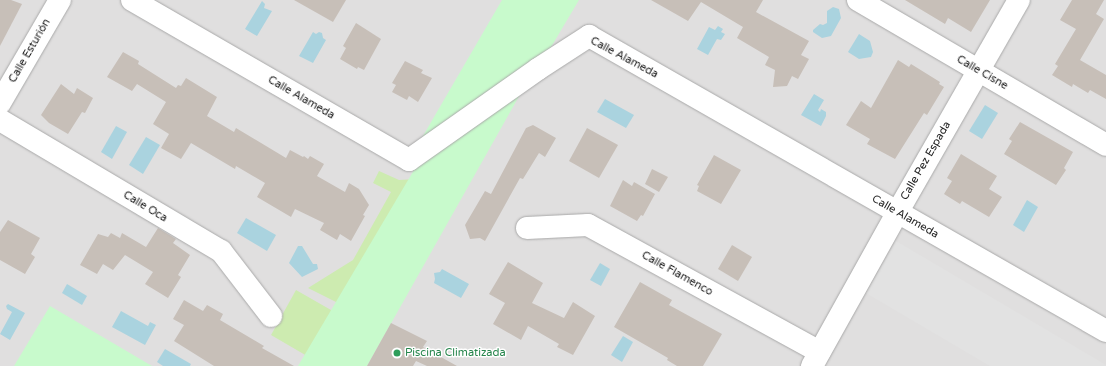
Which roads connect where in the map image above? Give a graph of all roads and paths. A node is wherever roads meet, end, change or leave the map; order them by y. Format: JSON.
{"nodes":[{"id":1,"x":60,"y":0,"type":"edge"},
{"id":2,"x":132,"y":0,"type":"edge"},
{"id":3,"x":858,"y":0,"type":"edge"},
{"id":4,"x":1019,"y":0,"type":"edge"},
{"id":5,"x":978,"y":71,"type":"junction"},
{"id":6,"x":0,"y":103,"type":"edge"},
{"id":7,"x":0,"y":120,"type":"edge"},
{"id":8,"x":1106,"y":144,"type":"edge"},
{"id":9,"x":897,"y":213,"type":"junction"},
{"id":10,"x":527,"y":228,"type":"dead end"},
{"id":11,"x":271,"y":316,"type":"dead end"},
{"id":12,"x":1106,"y":332,"type":"edge"},
{"id":13,"x":816,"y":359,"type":"edge"}],
"edges":[{"from":1,"to":6,"type":"street","name":"Calle Esturión"},
{"from":2,"to":9,"type":"street","name":"Calle Alameda"},
{"from":3,"to":5,"type":"street","name":"Calle Cisne"},
{"from":4,"to":5,"type":"street","name":"Calle Pez Espada"},
{"from":5,"to":8,"type":"street","name":"Calle Cisne"},
{"from":5,"to":9,"type":"street","name":"Calle Pez Espada"},
{"from":7,"to":11,"type":"street","name":"Calle Oca"},
{"from":9,"to":12,"type":"street","name":"Calle Alameda"},
{"from":9,"to":13,"type":"street","name":"Calle Pez Espada"},
{"from":10,"to":13,"type":"street","name":"Calle Flamenco"}]}
